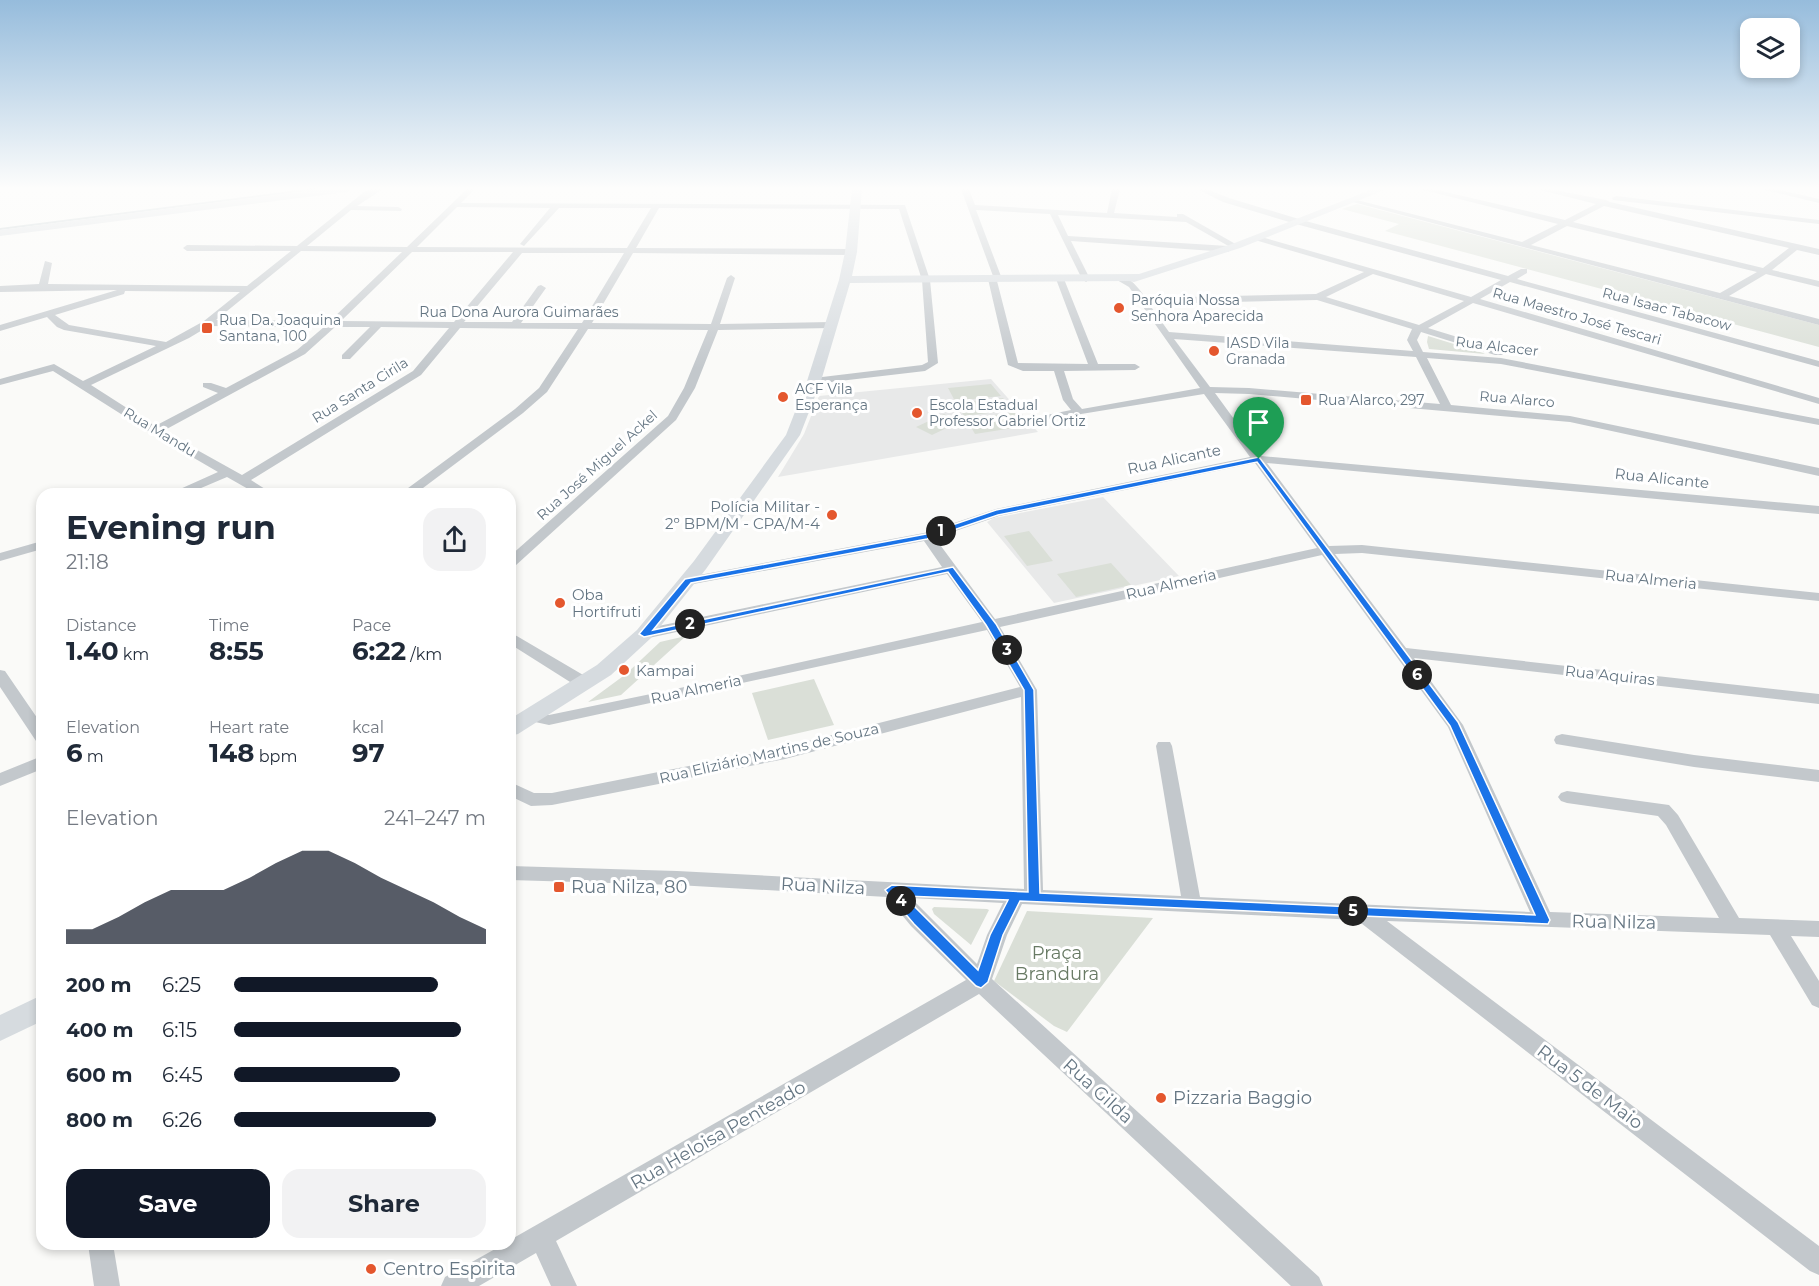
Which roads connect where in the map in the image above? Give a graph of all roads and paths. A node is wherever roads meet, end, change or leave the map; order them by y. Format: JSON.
{"nodes":[{"id":1,"x":299,"y":249,"type":"edge"},
{"id":2,"x":408,"y":249,"type":"edge"},
{"id":3,"x":520,"y":249,"type":"edge"},
{"id":4,"x":594,"y":249,"type":"edge"},
{"id":5,"x":917,"y":249,"type":"edge"},
{"id":6,"x":985,"y":249,"type":"edge"},
{"id":7,"x":1071,"y":249,"type":"edge"},
{"id":8,"x":1226,"y":249,"type":"edge"},
{"id":9,"x":1298,"y":249,"type":"edge"},
{"id":10,"x":1399,"y":249,"type":"edge"},
{"id":11,"x":1539,"y":249,"type":"edge"},
{"id":12,"x":1674,"y":249,"type":"edge"},
{"id":13,"x":1792,"y":249,"type":"edge"},
{"id":14,"x":630,"y":250,"type":"junction"},
{"id":15,"x":851,"y":252,"type":"joint"},
{"id":16,"x":48,"y":263,"type":"dead end"},
{"id":17,"x":1524,"y":270,"type":"dead end"},
{"id":18,"x":1372,"y":271,"type":"junction"},
{"id":19,"x":1765,"y":271,"type":"junction"},
{"id":20,"x":730,"y":278,"type":"dead end"},
{"id":21,"x":994,"y":279,"type":"junction"},
{"id":22,"x":1060,"y":279,"type":"junction"},
{"id":23,"x":1086,"y":279,"type":"junction"},
{"id":24,"x":1509,"y":279,"type":"junction"},
{"id":25,"x":845,"y":280,"type":"junction"},
{"id":26,"x":926,"y":280,"type":"junction"},
{"id":27,"x":1128,"y":283,"type":"junction"},
{"id":28,"x":1819,"y":284,"type":"edge"},
{"id":29,"x":43,"y":287,"type":"junction"},
{"id":30,"x":541,"y":288,"type":"dead end"},
{"id":31,"x":0,"y":289,"type":"edge"},
{"id":32,"x":133,"y":289,"type":"junction"},
{"id":33,"x":249,"y":289,"type":"junction"},
{"id":34,"x":1318,"y":297,"type":"junction"},
{"id":35,"x":1720,"y":297,"type":"junction"},
{"id":36,"x":1471,"y":300,"type":"junction"},
{"id":37,"x":1144,"y":301,"type":"junction"},
{"id":38,"x":49,"y":314,"type":"junction"},
{"id":39,"x":1819,"y":322,"type":"edge"},
{"id":40,"x":207,"y":323,"type":"junction"},
{"id":41,"x":333,"y":324,"type":"junction"},
{"id":42,"x":378,"y":325,"type":"junction"},
{"id":43,"x":831,"y":325,"type":"junction"},
{"id":44,"x":457,"y":326,"type":"junction"},
{"id":45,"x":514,"y":326,"type":"junction"},
{"id":46,"x":585,"y":326,"type":"junction"},
{"id":47,"x":714,"y":327,"type":"junction"},
{"id":48,"x":0,"y":328,"type":"edge"},
{"id":49,"x":1419,"y":328,"type":"junction"},
{"id":50,"x":1166,"y":335,"type":"junction"},
{"id":51,"x":167,"y":345,"type":"junction"},
{"id":52,"x":1419,"y":353,"type":"junction"},
{"id":53,"x":346,"y":357,"type":"dead end"},
{"id":54,"x":1819,"y":364,"type":"edge"},
{"id":55,"x":1094,"y":367,"type":"junction"},
{"id":56,"x":1135,"y":367,"type":"dead end"},
{"id":57,"x":1542,"y":367,"type":"junction"},
{"id":58,"x":1058,"y":368,"type":"junction"},
{"id":59,"x":814,"y":381,"type":"junction"},
{"id":60,"x":0,"y":382,"type":"edge"},
{"id":61,"x":83,"y":385,"type":"junction"},
{"id":62,"x":207,"y":385,"type":"dead end"},
{"id":63,"x":1207,"y":390,"type":"junction"},
{"id":64,"x":228,"y":393,"type":"junction"},
{"id":65,"x":1819,"y":401,"type":"edge"},
{"id":66,"x":1447,"y":408,"type":"junction"},
{"id":67,"x":1078,"y":411,"type":"junction"},
{"id":68,"x":1036,"y":420,"type":"dead end"},
{"id":69,"x":1818,"y":423,"type":"edge"},
{"id":70,"x":155,"y":431,"type":"junction"},
{"id":71,"x":1259,"y":459,"type":"junction"},
{"id":72,"x":228,"y":472,"type":"junction"},
{"id":73,"x":1819,"y":472,"type":"edge"},
{"id":74,"x":243,"y":479,"type":"junction"},
{"id":75,"x":189,"y":488,"type":"edge"},
{"id":76,"x":257,"y":488,"type":"edge"},
{"id":77,"x":414,"y":488,"type":"edge"},
{"id":78,"x":1819,"y":510,"type":"edge"},
{"id":79,"x":927,"y":536,"type":"junction"},
{"id":80,"x":36,"y":547,"type":"edge"},
{"id":81,"x":1325,"y":550,"type":"junction"},
{"id":82,"x":0,"y":557,"type":"edge"},
{"id":83,"x":516,"y":558,"type":"edge"},
{"id":84,"x":950,"y":569,"type":"junction"},
{"id":85,"x":688,"y":581,"type":"junction"},
{"id":86,"x":1819,"y":597,"type":"edge"},
{"id":87,"x":991,"y":624,"type":"junction"},
{"id":88,"x":644,"y":634,"type":"junction"},
{"id":89,"x":516,"y":641,"type":"edge"},
{"id":90,"x":1401,"y":652,"type":"junction"},
{"id":91,"x":0,"y":675,"type":"edge"},
{"id":92,"x":584,"y":683,"type":"junction"},
{"id":93,"x":1029,"y":690,"type":"junction"},
{"id":94,"x":1819,"y":699,"type":"edge"},
{"id":95,"x":532,"y":716,"type":"junction"},
{"id":96,"x":516,"y":725,"type":"edge"},
{"id":97,"x":36,"y":728,"type":"edge"},
{"id":98,"x":1562,"y":740,"type":"dead end"},
{"id":99,"x":1164,"y":746,"type":"dead end"},
{"id":100,"x":36,"y":765,"type":"edge"},
{"id":101,"x":1819,"y":776,"type":"edge"},
{"id":102,"x":0,"y":780,"type":"edge"},
{"id":103,"x":516,"y":792,"type":"edge"},
{"id":104,"x":1567,"y":797,"type":"dead end"},
{"id":105,"x":516,"y":873,"type":"edge"},
{"id":106,"x":892,"y":890,"type":"junction"},
{"id":107,"x":1025,"y":896,"type":"junction"},
{"id":108,"x":1192,"y":905,"type":"junction"},
{"id":109,"x":1361,"y":912,"type":"junction"},
{"id":110,"x":1544,"y":920,"type":"junction"},
{"id":111,"x":1733,"y":925,"type":"junction"},
{"id":112,"x":1775,"y":927,"type":"junction"},
{"id":113,"x":1819,"y":929,"type":"edge"},
{"id":114,"x":981,"y":982,"type":"junction"},
{"id":115,"x":1819,"y":999,"type":"edge"},
{"id":116,"x":36,"y":1010,"type":"edge"},
{"id":117,"x":0,"y":1029,"type":"edge"},
{"id":118,"x":541,"y":1236,"type":"junction"},
{"id":119,"x":102,"y":1250,"type":"edge"},
{"id":120,"x":1819,"y":1262,"type":"edge"},
{"id":121,"x":107,"y":1286,"type":"edge"},
{"id":122,"x":454,"y":1286,"type":"edge"},
{"id":123,"x":564,"y":1286,"type":"edge"},
{"id":124,"x":1310,"y":1286,"type":"edge"}],
"edges":[{"from":1,"to":33,"type":"street"},
{"from":2,"to":41,"type":"street"},
{"from":3,"to":44,"type":"street","name":"Rua Santa Cirila"},
{"from":4,"to":14,"type":"street"},
{"from":5,"to":26,"type":"street"},
{"from":6,"to":21,"type":"street"},
{"from":7,"to":23,"type":"street"},
{"from":8,"to":27,"type":"main road"},
{"from":9,"to":18,"type":"street","name":"Rua Maestro José Tescari"},
{"from":10,"to":24,"type":"street","name":"Rua Isaac Tabacow"},
{"from":11,"to":35,"type":"street"},
{"from":12,"to":19,"type":"street"},
{"from":13,"to":19,"type":"street"},
{"from":14,"to":15,"type":"street"},
{"from":14,"to":46,"type":"street"},
{"from":15,"to":25,"type":"main road"},
{"from":16,"to":29,"type":"street"},
{"from":17,"to":24,"type":"street"},
{"from":18,"to":34,"type":"street"},
{"from":18,"to":36,"type":"street","name":"Rua Maestro José Tescari"},
{"from":19,"to":28,"type":"street"},
{"from":19,"to":35,"type":"street"},
{"from":20,"to":47,"type":"street","name":"Rua José Miguel Ackel"},
{"from":21,"to":22,"type":"main road"},
{"from":21,"to":26,"type":"main road"},
{"from":21,"to":58,"type":"street"},
{"from":22,"to":23,"type":"main road"},
{"from":22,"to":55,"type":"street"},
{"from":23,"to":27,"type":"main road"},
{"from":24,"to":36,"type":"street"},
{"from":24,"to":54,"type":"street","name":"Rua Isaac Tabacow"},
{"from":25,"to":26,"type":"main road"},
{"from":25,"to":43,"type":"main road"},
{"from":26,"to":59,"type":"street"},
{"from":27,"to":37,"type":"street"},
{"from":29,"to":31,"type":"street"},
{"from":29,"to":32,"type":"street"},
{"from":30,"to":45,"type":"street"},
{"from":32,"to":33,"type":"street"},
{"from":32,"to":38,"type":"street"},
{"from":33,"to":40,"type":"street"},
{"from":34,"to":37,"type":"street"},
{"from":34,"to":49,"type":"street"},
{"from":35,"to":39,"type":"street"},
{"from":36,"to":49,"type":"street"},
{"from":36,"to":65,"type":"street","name":"Rua Maestro José Tescari"},
{"from":37,"to":50,"type":"street"},
{"from":38,"to":48,"type":"street"},
{"from":38,"to":51,"type":"street"},
{"from":40,"to":41,"type":"street","name":"Rua Dona Aurora Guimarães"},
{"from":40,"to":51,"type":"street"},
{"from":41,"to":42,"type":"street","name":"Rua Dona Aurora Guimarães"},
{"from":41,"to":64,"type":"street"},
{"from":42,"to":44,"type":"street","name":"Rua Dona Aurora Guimarães"},
{"from":42,"to":53,"type":"street"},
{"from":43,"to":47,"type":"street","name":"Rua Dona Aurora Guimarães"},
{"from":43,"to":59,"type":"main road"},
{"from":44,"to":45,"type":"street","name":"Rua Dona Aurora Guimarães"},
{"from":44,"to":74,"type":"street","name":"Rua Santa Cirila"},
{"from":45,"to":46,"type":"street","name":"Rua Dona Aurora Guimarães"},
{"from":46,"to":47,"type":"street","name":"Rua Dona Aurora Guimarães"},
{"from":46,"to":77,"type":"street"},
{"from":47,"to":83,"type":"street","name":"Rua José Miguel Ackel"},
{"from":49,"to":52,"type":"street"},
{"from":49,"to":57,"type":"street"},
{"from":50,"to":52,"type":"street","name":"Rua Alcacer"},
{"from":50,"to":63,"type":"street"},
{"from":51,"to":61,"type":"street"},
{"from":52,"to":57,"type":"street","name":"Rua Alcacer"},
{"from":52,"to":66,"type":"street"},
{"from":55,"to":56,"type":"street"},
{"from":55,"to":58,"type":"street"},
{"from":57,"to":69,"type":"street","name":"Rua Alcacer"},
{"from":58,"to":67,"type":"street"},
{"from":59,"to":85,"type":"main road"},
{"from":60,"to":61,"type":"street","name":"Rua Mandu"},
{"from":61,"to":70,"type":"street","name":"Rua Mandu"},
{"from":62,"to":64,"type":"street"},
{"from":63,"to":66,"type":"street","name":"Rua Alarco"},
{"from":63,"to":67,"type":"street","name":"Rua Alarco"},
{"from":63,"to":71,"type":"street"},
{"from":64,"to":70,"type":"street"},
{"from":66,"to":73,"type":"street","name":"Rua Alarco"},
{"from":67,"to":68,"type":"street","name":"Rua Alarco"},
{"from":70,"to":72,"type":"street","name":"Rua Mandu"},
{"from":71,"to":78,"type":"street","name":"Rua Alicante"},
{"from":71,"to":79,"type":"street","name":"Rua Alicante"},
{"from":71,"to":81,"type":"street"},
{"from":72,"to":74,"type":"street","name":"Rua Mandu"},
{"from":72,"to":75,"type":"street"},
{"from":74,"to":76,"type":"street","name":"Rua Mandu"},
{"from":79,"to":84,"type":"street"},
{"from":79,"to":85,"type":"street","name":"Rua Alicante"},
{"from":80,"to":82,"type":"street"},
{"from":81,"to":86,"type":"street","name":"Rua Almeria"},
{"from":81,"to":87,"type":"street","name":"Rua Almeria"},
{"from":81,"to":90,"type":"street"},
{"from":84,"to":87,"type":"street"},
{"from":84,"to":88,"type":"street"},
{"from":85,"to":88,"type":"main road"},
{"from":87,"to":93,"type":"street"},
{"from":87,"to":95,"type":"street","name":"Rua Almeria"},
{"from":88,"to":92,"type":"main road"},
{"from":89,"to":92,"type":"street"},
{"from":90,"to":94,"type":"street","name":"Rua Aquiras"},
{"from":90,"to":110,"type":"street"},
{"from":91,"to":97,"type":"street"},
{"from":92,"to":95,"type":"main road"},
{"from":93,"to":103,"type":"street","name":"Rua Eliziário Martins de Souza"},
{"from":93,"to":107,"type":"street"},
{"from":95,"to":96,"type":"main road"},
{"from":98,"to":101,"type":"street"},
{"from":99,"to":108,"type":"street"},
{"from":100,"to":102,"type":"street"},
{"from":104,"to":111,"type":"street"},
{"from":105,"to":106,"type":"street","name":"Rua Nilza"},
{"from":106,"to":107,"type":"street","name":"Rua Nilza"},
{"from":106,"to":114,"type":"street","name":"Rua Gilda"},
{"from":107,"to":108,"type":"street","name":"Rua Nilza"},
{"from":107,"to":114,"type":"street"},
{"from":108,"to":109,"type":"street","name":"Rua Nilza"},
{"from":109,"to":110,"type":"street","name":"Rua Nilza"},
{"from":109,"to":120,"type":"street","name":"Rua 5 de Maio"},
{"from":110,"to":111,"type":"street","name":"Rua Nilza"},
{"from":111,"to":112,"type":"street","name":"Rua Nilza"},
{"from":112,"to":113,"type":"street","name":"Rua Nilza"},
{"from":112,"to":115,"type":"street"},
{"from":114,"to":118,"type":"street","name":"Rua Heloisa Penteado"},
{"from":114,"to":124,"type":"street","name":"Rua Gilda"},
{"from":116,"to":117,"type":"main road"},
{"from":118,"to":122,"type":"street","name":"Rua Heloisa Penteado"},
{"from":118,"to":123,"type":"street"},
{"from":119,"to":121,"type":"street"}]}
